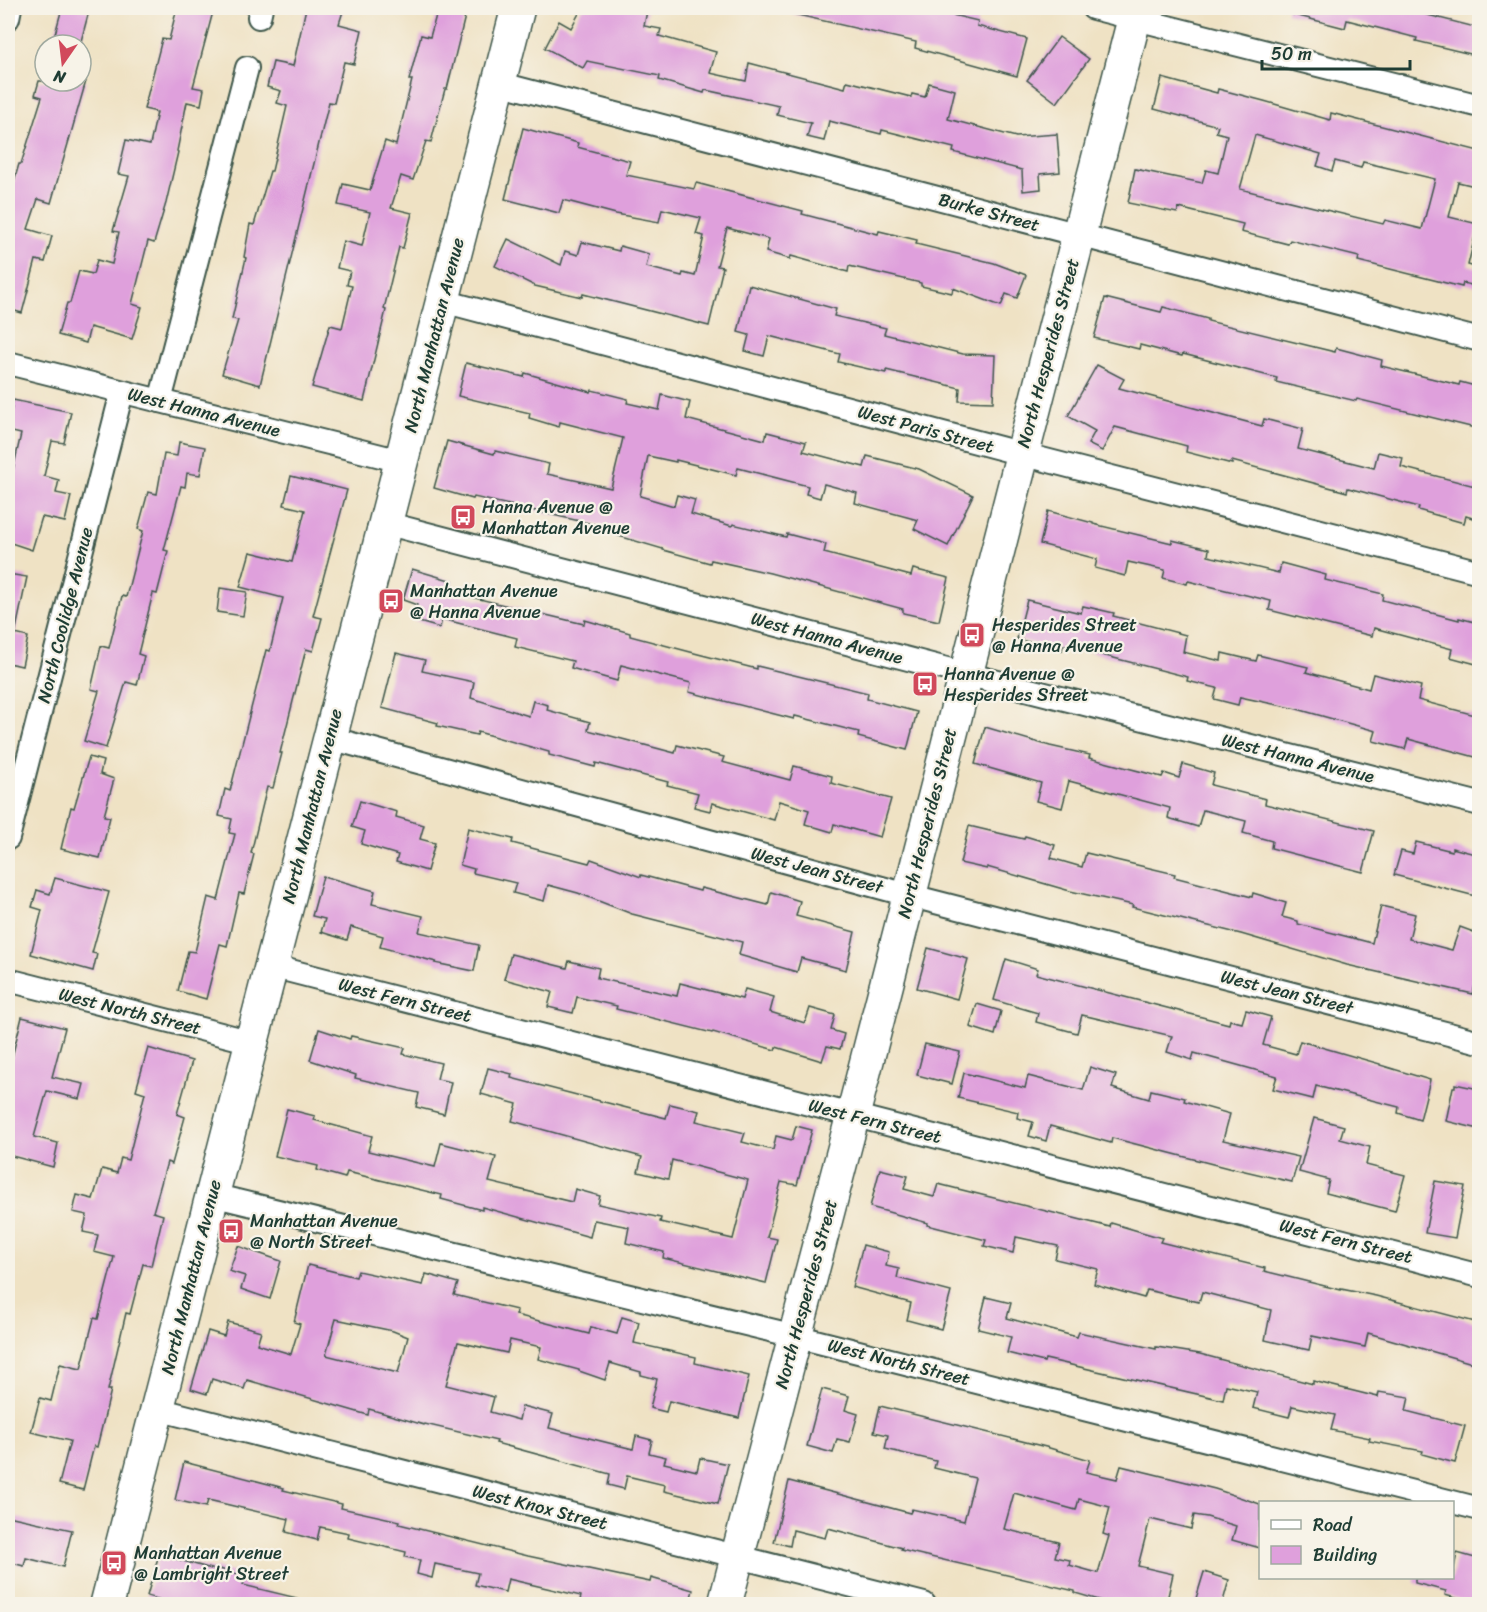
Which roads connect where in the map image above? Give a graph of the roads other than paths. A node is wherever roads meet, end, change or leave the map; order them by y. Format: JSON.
{"nodes":[{"id":1,"x":10,"y":8,"type":"edge"},
{"id":2,"x":518,"y":8,"type":"edge"},
{"id":3,"x":1093,"y":8,"type":"edge"},
{"id":4,"x":1136,"y":13,"type":"edge"},
{"id":5,"x":8,"y":18,"type":"edge"},
{"id":6,"x":247,"y":68,"type":"dead end"},
{"id":7,"x":498,"y":83,"type":"junction"},
{"id":8,"x":1479,"y":106,"type":"edge"},
{"id":9,"x":1079,"y":236,"type":"junction"},
{"id":10,"x":443,"y":301,"type":"junction"},
{"id":11,"x":1479,"y":340,"type":"edge"},
{"id":12,"x":8,"y":363,"type":"edge"},
{"id":13,"x":122,"y":392,"type":"junction"},
{"id":14,"x":160,"y":401,"type":"junction"},
{"id":15,"x":1022,"y":454,"type":"junction"},
{"id":16,"x":401,"y":461,"type":"junction"},
{"id":17,"x":385,"y":523,"type":"junction"},
{"id":18,"x":1479,"y":572,"type":"edge"},
{"id":19,"x":966,"y":674,"type":"junction"},
{"id":20,"x":330,"y":738,"type":"junction"},
{"id":21,"x":1479,"y":804,"type":"edge"},
{"id":22,"x":8,"y":838,"type":"edge"},
{"id":23,"x":908,"y":895,"type":"junction"},
{"id":24,"x":271,"y":966,"type":"junction"},
{"id":25,"x":8,"y":981,"type":"edge"},
{"id":26,"x":252,"y":1042,"type":"junction"},
{"id":27,"x":1479,"y":1042,"type":"edge"},
{"id":28,"x":853,"y":1115,"type":"junction"},
{"id":29,"x":212,"y":1195,"type":"junction"},
{"id":30,"x":1479,"y":1276,"type":"edge"},
{"id":31,"x":795,"y":1336,"type":"junction"},
{"id":32,"x":157,"y":1409,"type":"junction"},
{"id":33,"x":1447,"y":1501,"type":"edge"},
{"id":34,"x":1454,"y":1503,"type":"edge"},
{"id":35,"x":1479,"y":1509,"type":"edge"},
{"id":36,"x":737,"y":1557,"type":"junction"},
{"id":37,"x":107,"y":1605,"type":"edge"},
{"id":38,"x":725,"y":1605,"type":"edge"},
{"id":39,"x":924,"y":1605,"type":"edge"}],
"edges":[{"from":1,"to":5,"type":"street"},
{"from":2,"to":7,"type":"street","name":"North Manhattan Avenue"},
{"from":3,"to":4,"type":"street"},
{"from":4,"to":8,"type":"street"},
{"from":4,"to":9,"type":"street","name":"North Hesperides Street"},
{"from":6,"to":14,"type":"street"},
{"from":7,"to":9,"type":"street","name":"Burke Street"},
{"from":7,"to":10,"type":"street","name":"North Manhattan Avenue"},
{"from":9,"to":11,"type":"street","name":"Burke Street"},
{"from":9,"to":15,"type":"street","name":"North Hesperides Street"},
{"from":10,"to":15,"type":"street","name":"West Paris Street"},
{"from":10,"to":16,"type":"street","name":"North Manhattan Avenue"},
{"from":12,"to":13,"type":"street","name":"West Hanna Avenue"},
{"from":13,"to":14,"type":"street","name":"West Hanna Avenue"},
{"from":13,"to":22,"type":"street","name":"North Coolidge Avenue"},
{"from":14,"to":16,"type":"street","name":"West Hanna Avenue"},
{"from":15,"to":18,"type":"street","name":"West Paris Street"},
{"from":15,"to":19,"type":"street","name":"North Hesperides Street"},
{"from":16,"to":17,"type":"street","name":"North Manhattan Avenue"},
{"from":17,"to":19,"type":"street","name":"West Hanna Avenue"},
{"from":17,"to":20,"type":"street","name":"North Manhattan Avenue"},
{"from":19,"to":21,"type":"street","name":"West Hanna Avenue"},
{"from":19,"to":23,"type":"street","name":"North Hesperides Street"},
{"from":20,"to":23,"type":"street","name":"West Jean Street"},
{"from":20,"to":24,"type":"street","name":"North Manhattan Avenue"},
{"from":23,"to":27,"type":"street","name":"West Jean Street"},
{"from":23,"to":28,"type":"street","name":"North Hesperides Street"},
{"from":24,"to":26,"type":"street","name":"North Manhattan Avenue"},
{"from":24,"to":28,"type":"street","name":"West Fern Street"},
{"from":25,"to":26,"type":"street","name":"West North Street"},
{"from":26,"to":29,"type":"street","name":"North Manhattan Avenue"},
{"from":28,"to":30,"type":"street","name":"West Fern Street"},
{"from":28,"to":31,"type":"street","name":"North Hesperides Street"},
{"from":29,"to":31,"type":"street","name":"West North Street"},
{"from":29,"to":32,"type":"street","name":"North Manhattan Avenue"},
{"from":31,"to":33,"type":"street","name":"West North Street"},
{"from":31,"to":36,"type":"street","name":"North Hesperides Street"},
{"from":32,"to":36,"type":"street","name":"West Knox Street"},
{"from":32,"to":37,"type":"street","name":"North Manhattan Avenue"},
{"from":34,"to":35,"type":"street","name":"West North Street"},
{"from":36,"to":38,"type":"street","name":"North Hesperides Street"},
{"from":36,"to":39,"type":"street","name":"West Knox Street"}]}
